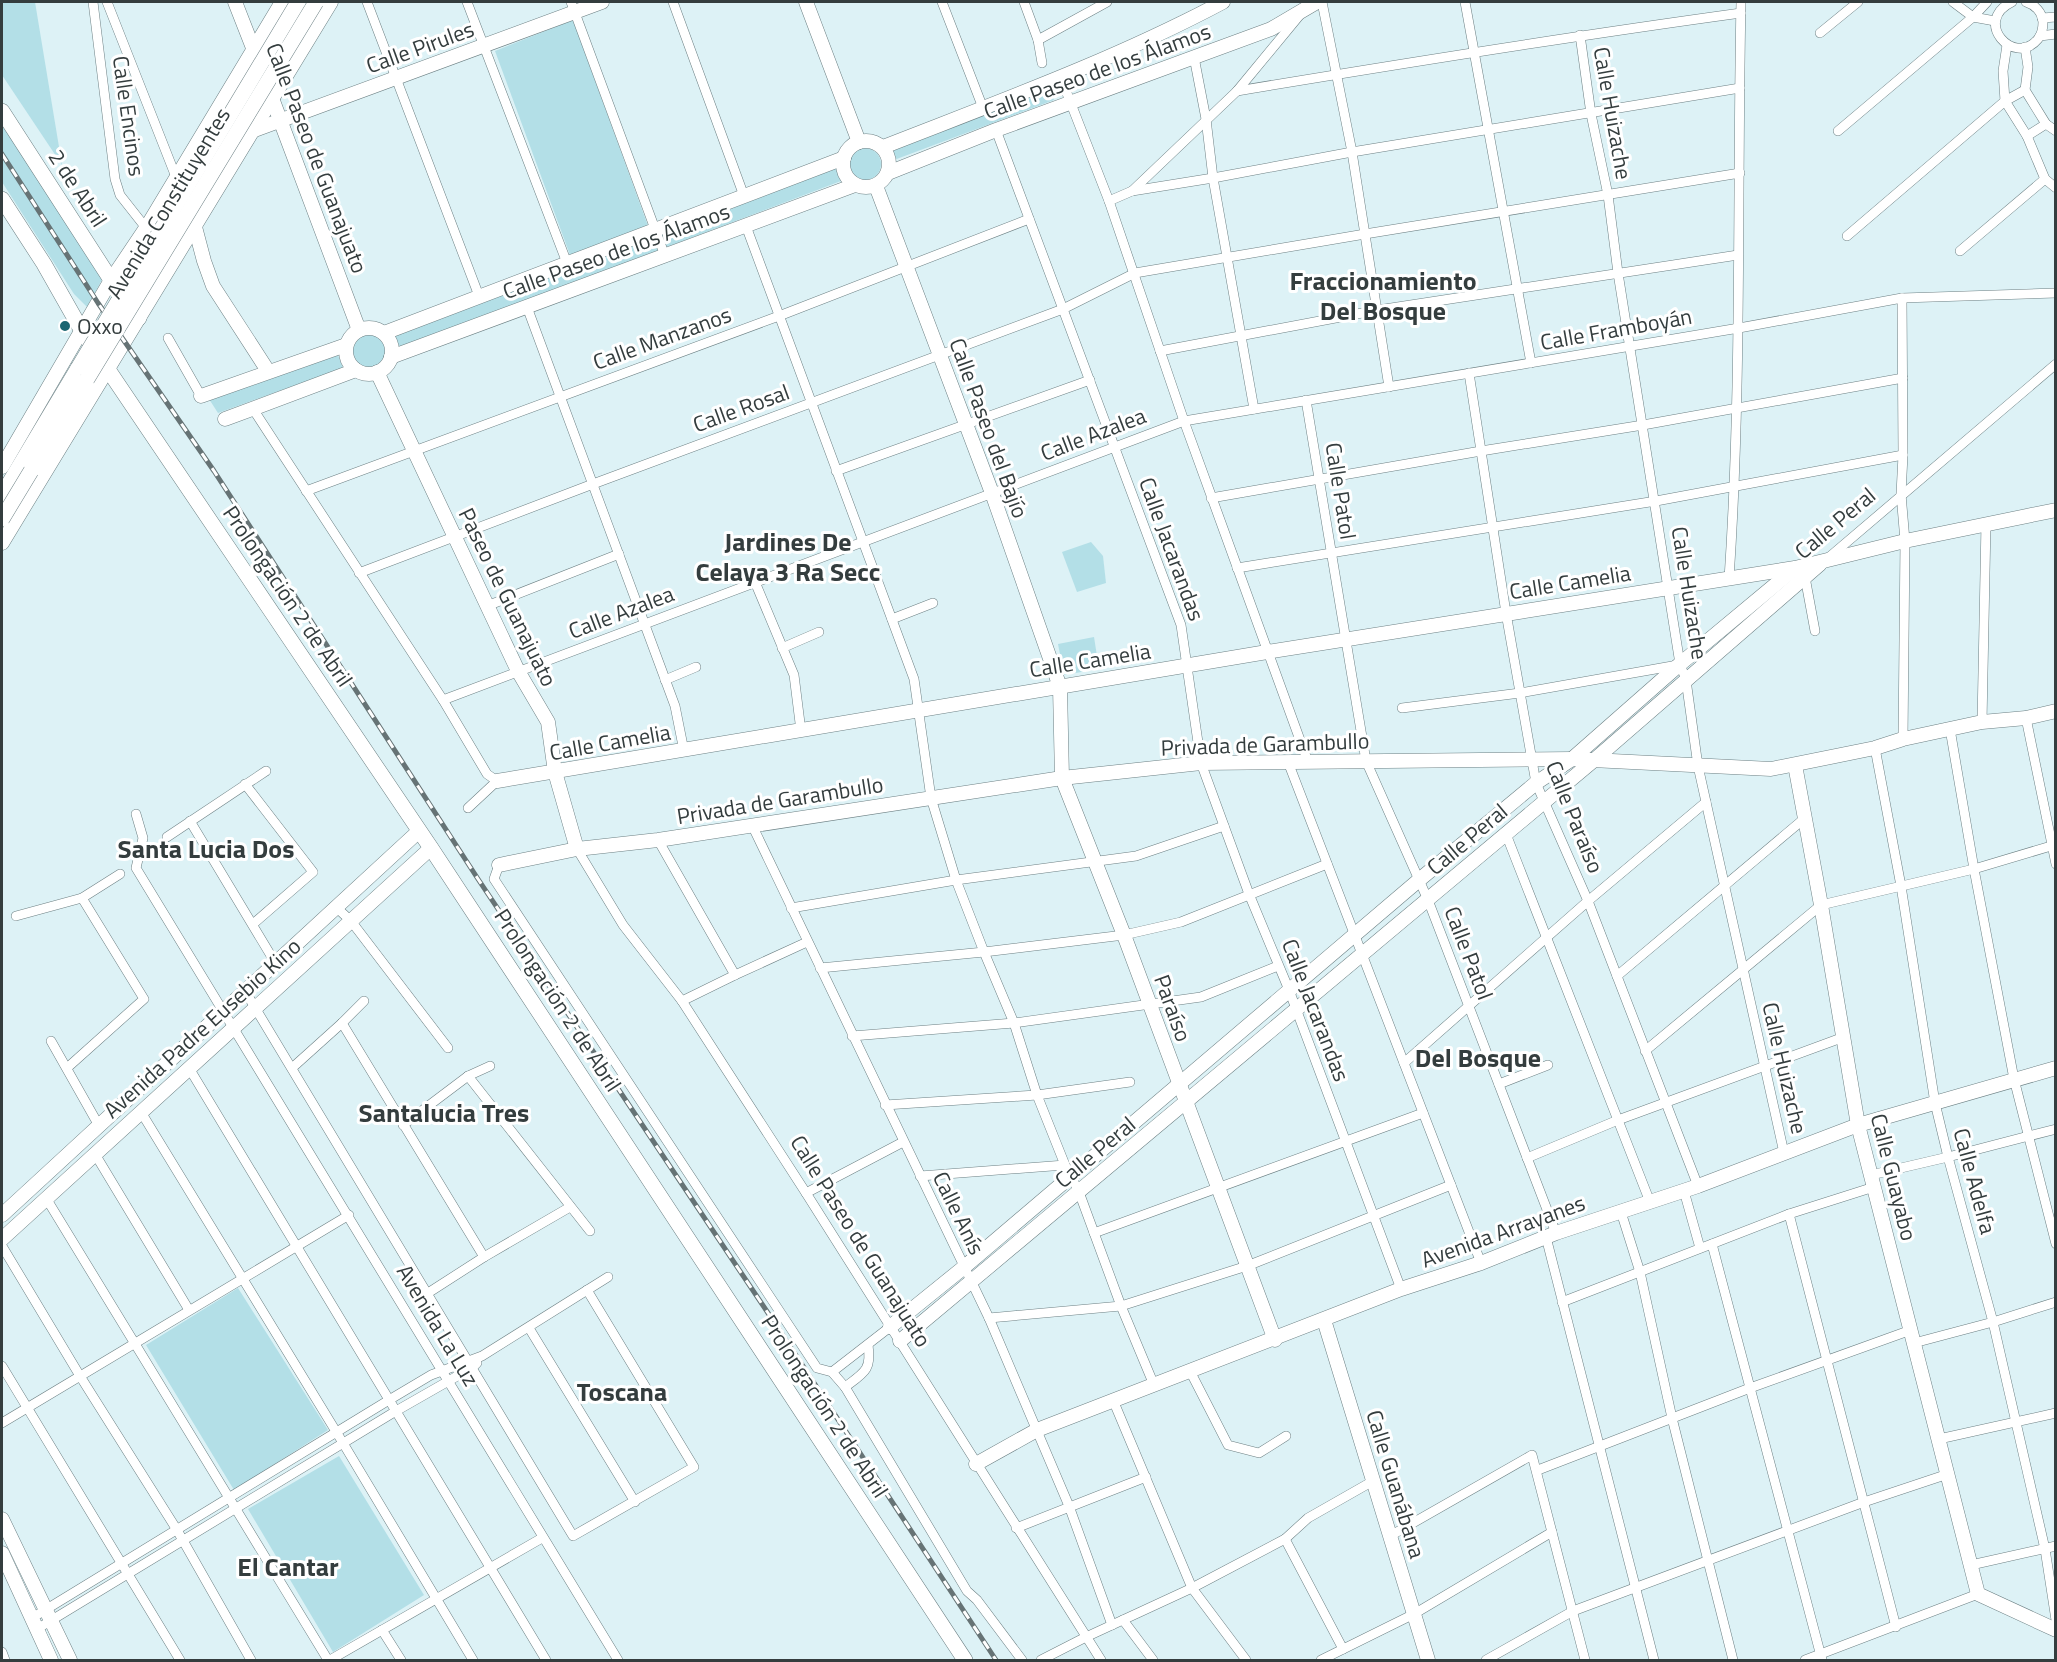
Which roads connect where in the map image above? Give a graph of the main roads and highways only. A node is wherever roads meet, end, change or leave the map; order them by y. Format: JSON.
{"nodes":[{"id":1,"x":236,"y":2,"type":"edge"},
{"id":2,"x":282,"y":2,"type":"edge"},
{"id":3,"x":298,"y":2,"type":"edge"},
{"id":4,"x":316,"y":2,"type":"edge"},
{"id":5,"x":332,"y":2,"type":"edge"},
{"id":6,"x":602,"y":2,"type":"edge"},
{"id":7,"x":806,"y":2,"type":"edge"},
{"id":8,"x":1223,"y":2,"type":"edge"},
{"id":9,"x":1315,"y":4,"type":"edge"},
{"id":10,"x":573,"y":7,"type":"edge"},
{"id":11,"x":255,"y":35,"type":"junction"},
{"id":12,"x":253,"y":49,"type":"junction"},
{"id":13,"x":272,"y":99,"type":"junction"},
{"id":14,"x":222,"y":100,"type":"junction"},
{"id":15,"x":2,"y":111,"type":"edge"},
{"id":16,"x":279,"y":121,"type":"junction"},
{"id":17,"x":254,"y":129,"type":"junction"},
{"id":18,"x":858,"y":142,"type":"junction"},
{"id":19,"x":883,"y":147,"type":"junction"},
{"id":20,"x":844,"y":158,"type":"junction"},
{"id":21,"x":888,"y":174,"type":"junction"},
{"id":22,"x":855,"y":185,"type":"junction"},
{"id":23,"x":876,"y":186,"type":"junction"},
{"id":24,"x":2,"y":200,"type":"edge"},
{"id":25,"x":195,"y":226,"type":"junction"},
{"id":26,"x":146,"y":228,"type":"junction"},
{"id":27,"x":180,"y":251,"type":"junction"},
{"id":28,"x":204,"y":261,"type":"junction"},
{"id":29,"x":111,"y":280,"type":"junction"},
{"id":30,"x":139,"y":318,"type":"junction"},
{"id":31,"x":359,"y":330,"type":"junction"},
{"id":32,"x":82,"y":331,"type":"junction"},
{"id":33,"x":384,"y":333,"type":"junction"},
{"id":34,"x":346,"y":345,"type":"junction"},
{"id":35,"x":391,"y":357,"type":"junction"},
{"id":36,"x":77,"y":369,"type":"junction"},
{"id":37,"x":107,"y":369,"type":"junction"},
{"id":38,"x":356,"y":370,"type":"junction"},
{"id":39,"x":268,"y":371,"type":"junction"},
{"id":40,"x":378,"y":372,"type":"junction"},
{"id":41,"x":92,"y":395,"type":"junction"},
{"id":42,"x":201,"y":396,"type":"road end"},
{"id":43,"x":225,"y":419,"type":"dead end"},
{"id":44,"x":2,"y":467,"type":"edge"},
{"id":45,"x":26,"y":467,"type":"junction"},
{"id":46,"x":2,"y":495,"type":"edge"},
{"id":47,"x":2,"y":503,"type":"edge"},
{"id":48,"x":25,"y":505,"type":"junction"},
{"id":49,"x":2055,"y":510,"type":"edge"},
{"id":50,"x":2,"y":519,"type":"edge"},
{"id":51,"x":2,"y":543,"type":"edge"},
{"id":52,"x":1800,"y":573,"type":"junction"},
{"id":53,"x":1060,"y":687,"type":"junction"},
{"id":54,"x":2055,"y":711,"type":"edge"},
{"id":55,"x":1572,"y":759,"type":"junction"},
{"id":56,"x":1593,"y":761,"type":"junction"},
{"id":57,"x":1795,"y":765,"type":"junction"},
{"id":58,"x":555,"y":772,"type":"junction"},
{"id":59,"x":1062,"y":777,"type":"junction"},
{"id":60,"x":497,"y":781,"type":"road end"},
{"id":61,"x":419,"y":831,"type":"junction"},
{"id":62,"x":431,"y":848,"type":"junction"},
{"id":63,"x":578,"y":849,"type":"junction"},
{"id":64,"x":499,"y":865,"type":"road end"},
{"id":65,"x":2055,"y":1068,"type":"edge"},
{"id":66,"x":1178,"y":1084,"type":"junction"},
{"id":67,"x":1185,"y":1104,"type":"junction"},
{"id":68,"x":1858,"y":1125,"type":"junction"},
{"id":69,"x":2,"y":1215,"type":"edge"},
{"id":70,"x":2,"y":1239,"type":"edge"},
{"id":71,"x":1324,"y":1320,"type":"junction"},
{"id":72,"x":890,"y":1327,"type":"road end"},
{"id":73,"x":1275,"y":1340,"type":"junction"},
{"id":74,"x":900,"y":1341,"type":"road end"},
{"id":75,"x":976,"y":1464,"type":"road end"},
{"id":76,"x":2,"y":1519,"type":"edge"},
{"id":77,"x":2,"y":1554,"type":"edge"},
{"id":78,"x":2055,"y":1630,"type":"edge"},
{"id":79,"x":51,"y":1660,"type":"edge"},
{"id":80,"x":70,"y":1660,"type":"edge"},
{"id":81,"x":965,"y":1660,"type":"edge"},
{"id":82,"x":1428,"y":1660,"type":"edge"}],
"edges":[{"from":1,"to":11,"type":"main road","name":"Calle Paseo de Guanajuato"},
{"from":2,"to":11,"type":"main road"},
{"from":3,"to":36,"type":"main road","name":"Avenida Constituyentes","bridge":true},
{"from":4,"to":36,"type":"main road","name":"Avenida Constituyentes","bridge":true},
{"from":5,"to":13,"type":"main road"},
{"from":6,"to":10,"type":"main road","name":"Calle Pirules"},
{"from":7,"to":18,"type":"main road"},
{"from":8,"to":19,"type":"main road","name":"Calle Paseo de los Álamos"},
{"from":9,"to":21,"type":"main road","name":"Calle Paseo de los Álamos"},
{"from":10,"to":16,"type":"main road","name":"Calle Pirules"},
{"from":11,"to":12,"type":"main road"},
{"from":12,"to":13,"type":"main road","name":"Calle Paseo de Guanajuato"},
{"from":12,"to":14,"type":"main road"},
{"from":13,"to":16,"type":"main road","name":"Calle Paseo de Guanajuato"},
{"from":13,"to":17,"type":"main road"},
{"from":14,"to":17,"type":"main road"},
{"from":14,"to":26,"type":"main road"},
{"from":15,"to":29,"type":"main road","name":"2 de Abril"},
{"from":16,"to":17,"type":"main road","name":"Calle Pirules"},
{"from":16,"to":31,"type":"main road","name":"Calle Paseo de Guanajuato"},
{"from":17,"to":25,"type":"main road"},
{"from":18,"to":19,"type":"main road"},
{"from":18,"to":20,"type":"main road"},
{"from":19,"to":21,"type":"main road"},
{"from":20,"to":22,"type":"main road"},
{"from":20,"to":33,"type":"main road","name":"Calle Paseo de los Álamos"},
{"from":21,"to":23,"type":"main road"},
{"from":22,"to":23,"type":"main road"},
{"from":22,"to":35,"type":"main road","name":"Calle Paseo de los Álamos"},
{"from":23,"to":53,"type":"main road","name":"Calle Paseo del Bajío"},
{"from":24,"to":32,"type":"main road","name":"Prolongación 2 de Abril"},
{"from":25,"to":27,"type":"main road"},
{"from":25,"to":28,"type":"main road"},
{"from":26,"to":27,"type":"main road"},
{"from":26,"to":29,"type":"main road"},
{"from":27,"to":28,"type":"main road"},
{"from":27,"to":30,"type":"main road"},
{"from":28,"to":39,"type":"main road"},
{"from":29,"to":30,"type":"main road","name":"2 de Abril"},
{"from":29,"to":32,"type":"main road"},
{"from":30,"to":37,"type":"main road"},
{"from":31,"to":33,"type":"main road"},
{"from":31,"to":34,"type":"main road"},
{"from":32,"to":36,"type":"main road"},
{"from":32,"to":37,"type":"main road","name":"Prolongación 2 de Abril"},
{"from":33,"to":35,"type":"main road"},
{"from":34,"to":38,"type":"main road"},
{"from":34,"to":39,"type":"main road"},
{"from":35,"to":40,"type":"main road"},
{"from":36,"to":41,"type":"main road"},
{"from":36,"to":44,"type":"main road"},
{"from":36,"to":45,"type":"main road","name":"Avenida Constituyentes"},
{"from":37,"to":41,"type":"main road"},
{"from":37,"to":61,"type":"main road","name":"Prolongación 2 de Abril"},
{"from":38,"to":40,"type":"main road"},
{"from":38,"to":43,"type":"main road"},
{"from":39,"to":42,"type":"main road"},
{"from":40,"to":58,"type":"main road","name":"Paseo de Guanajuato"},
{"from":41,"to":48,"type":"main road"},
{"from":45,"to":46,"type":"main road","name":"Avenida Constituyentes"},
{"from":45,"to":50,"type":"main road","name":"Avenida Constituyentes","bridge":true},
{"from":47,"to":48,"type":"main road"},
{"from":48,"to":51,"type":"main road"},
{"from":49,"to":52,"type":"main road","name":"Calle Peral"},
{"from":52,"to":53,"type":"main road","name":"Calle Camelia"},
{"from":52,"to":55,"type":"main road","name":"Calle Peral"},
{"from":52,"to":56,"type":"main road","name":"Calle Peral"},
{"from":53,"to":58,"type":"main road","name":"Calle Camelia"},
{"from":53,"to":59,"type":"main road","name":"Paraíso"},
{"from":54,"to":57,"type":"main road","name":"Privada de Garambullo"},
{"from":55,"to":56,"type":"main road","name":"Privada de Garambullo"},
{"from":55,"to":59,"type":"main road","name":"Privada de Garambullo"},
{"from":55,"to":66,"type":"main road","name":"Calle Peral"},
{"from":56,"to":57,"type":"main road","name":"Privada de Garambullo"},
{"from":56,"to":67,"type":"main road","name":"Calle Peral"},
{"from":57,"to":68,"type":"main road","name":"Calle Guayabo"},
{"from":58,"to":60,"type":"main road","name":"Calle Camelia"},
{"from":58,"to":63,"type":"main road","name":"Paseo de Guanajuato"},
{"from":59,"to":63,"type":"main road","name":"Privada de Garambullo"},
{"from":59,"to":66,"type":"main road","name":"Paraíso"},
{"from":61,"to":62,"type":"main road","name":"Prolongación 2 de Abril"},
{"from":61,"to":69,"type":"main road","name":"Avenida Padre Eusebio Kino"},
{"from":62,"to":70,"type":"main road","name":"Avenida Padre Eusebio Kino"},
{"from":62,"to":81,"type":"main road","name":"Prolongación 2 de Abril"},
{"from":63,"to":64,"type":"main road","name":"Privada de Garambullo"},
{"from":65,"to":68,"type":"main road","name":"Avenida Arrayanes"},
{"from":66,"to":67,"type":"main road","name":"Paraíso"},
{"from":66,"to":72,"type":"main road","name":"Calle Peral"},
{"from":67,"to":73,"type":"main road","name":"Paraíso"},
{"from":67,"to":74,"type":"main road","name":"Calle Peral"},
{"from":68,"to":71,"type":"main road","name":"Avenida Arrayanes"},
{"from":68,"to":78,"type":"main road","name":"Calle Guayabo"},
{"from":71,"to":73,"type":"main road","name":"Avenida Arrayanes"},
{"from":71,"to":82,"type":"main road","name":"Calle Guanábana"},
{"from":73,"to":75,"type":"main road","name":"Avenida Arrayanes"},
{"from":76,"to":80,"type":"main road"},
{"from":77,"to":79,"type":"main road"}]}
